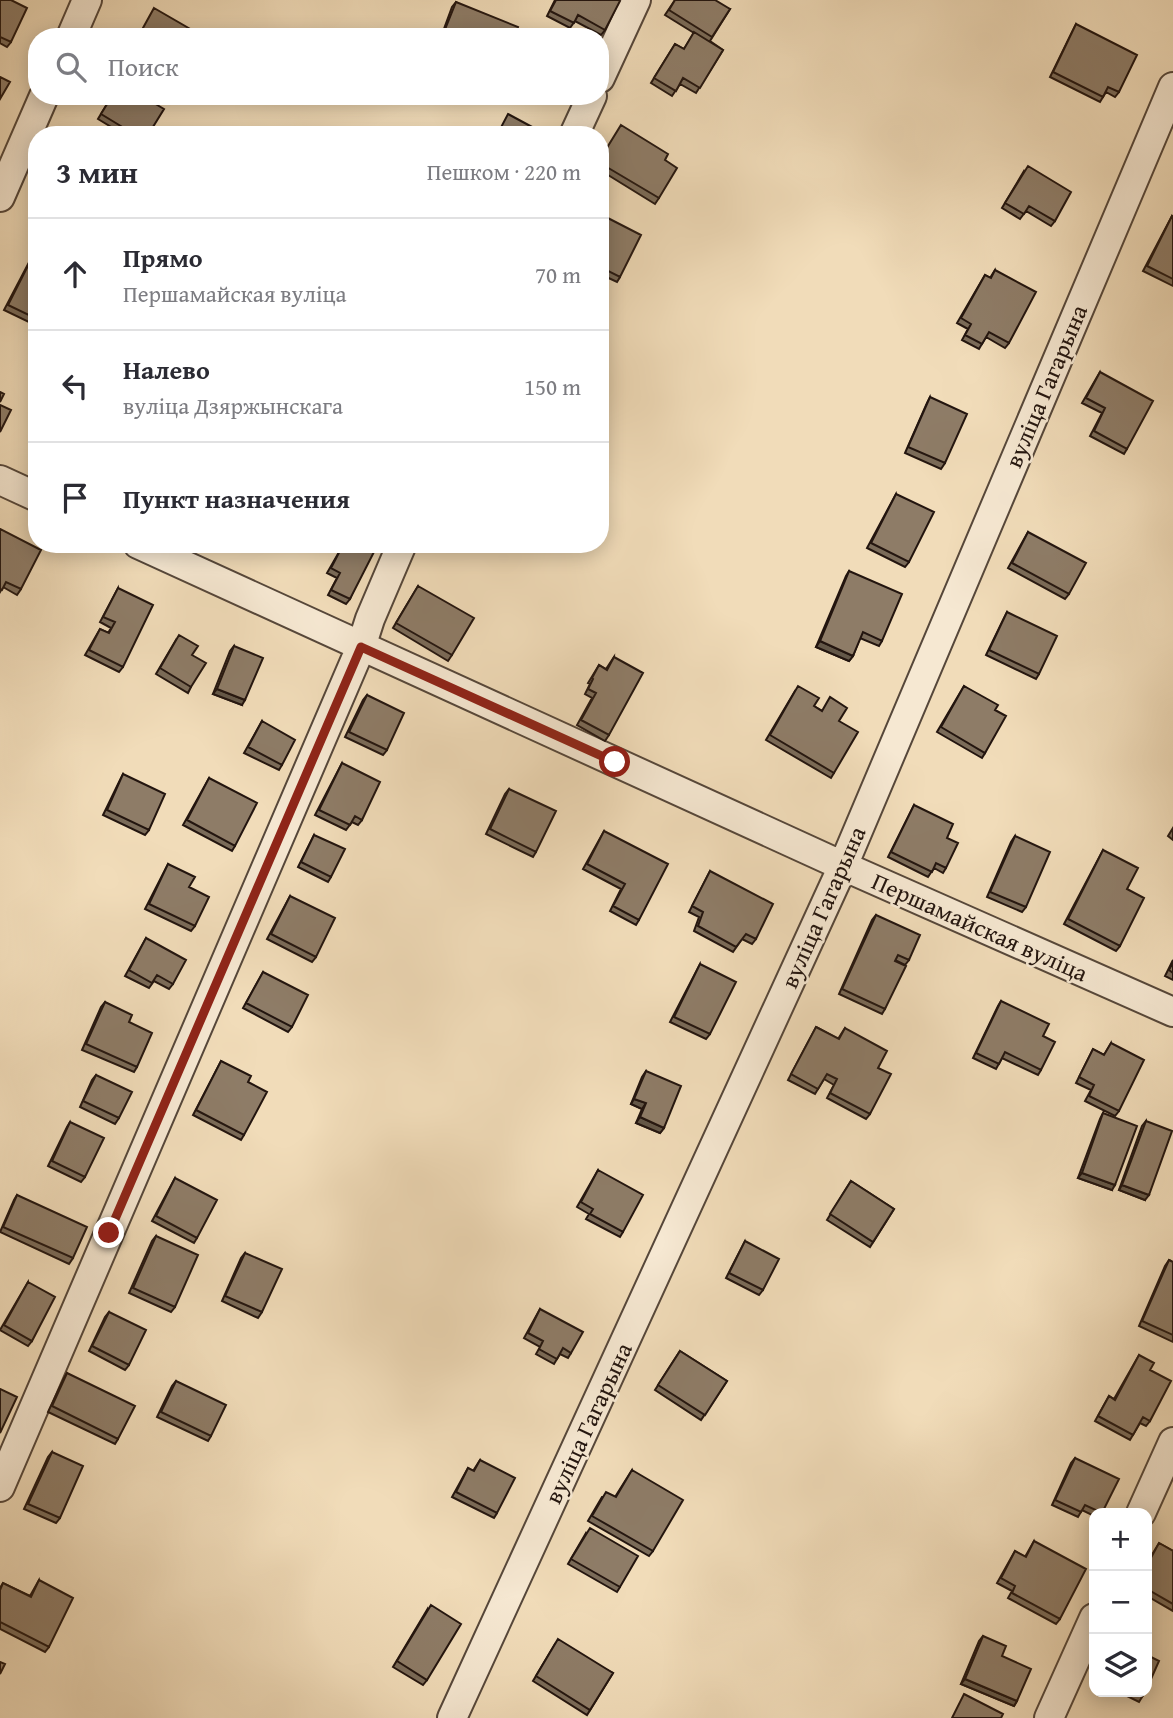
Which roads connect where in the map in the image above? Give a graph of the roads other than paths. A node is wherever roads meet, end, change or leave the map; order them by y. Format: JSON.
{"nodes":[{"id":1,"x":87,"y":0,"type":"edge"},
{"id":2,"x":636,"y":0,"type":"edge"},
{"id":3,"x":75,"y":28,"type":"edge"},
{"id":4,"x":609,"y":58,"type":"edge"},
{"id":5,"x":1173,"y":87,"type":"edge"},
{"id":6,"x":40,"y":105,"type":"edge"},
{"id":7,"x":588,"y":105,"type":"edge"},
{"id":8,"x":31,"y":126,"type":"edge"},
{"id":9,"x":578,"y":126,"type":"edge"},
{"id":10,"x":28,"y":133,"type":"edge"},
{"id":11,"x":0,"y":197,"type":"edge"},
{"id":12,"x":0,"y":480,"type":"edge"},
{"id":13,"x":28,"y":493,"type":"edge"},
{"id":14,"x":157,"y":553,"type":"edge"},
{"id":15,"x":398,"y":553,"type":"edge"},
{"id":16,"x":361,"y":647,"type":"junction"},
{"id":17,"x":843,"y":866,"type":"junction"},
{"id":18,"x":1173,"y":1013,"type":"edge"},
{"id":19,"x":1173,"y":1442,"type":"edge"},
{"id":20,"x":0,"y":1487,"type":"edge"},
{"id":21,"x":1143,"y":1508,"type":"edge"},
{"id":22,"x":1089,"y":1629,"type":"edge"},
{"id":23,"x":452,"y":1718,"type":"edge"},
{"id":24,"x":1049,"y":1718,"type":"edge"}],
"edges":[{"from":1,"to":3,"type":"street"},
{"from":2,"to":4,"type":"street"},
{"from":5,"to":17,"type":"street","name":"вуліца Гагарына"},
{"from":6,"to":8,"type":"street"},
{"from":7,"to":9,"type":"street"},
{"from":10,"to":11,"type":"street"},
{"from":12,"to":13,"type":"street"},
{"from":14,"to":16,"type":"street","name":"Першамайская вуліца"},
{"from":15,"to":16,"type":"street"},
{"from":16,"to":17,"type":"street","name":"Першамайская вуліца"},
{"from":16,"to":20,"type":"street"},
{"from":17,"to":18,"type":"street","name":"Першамайская вуліца"},
{"from":17,"to":23,"type":"street","name":"вуліца Гагарына"},
{"from":19,"to":21,"type":"street"},
{"from":22,"to":24,"type":"street"}]}
